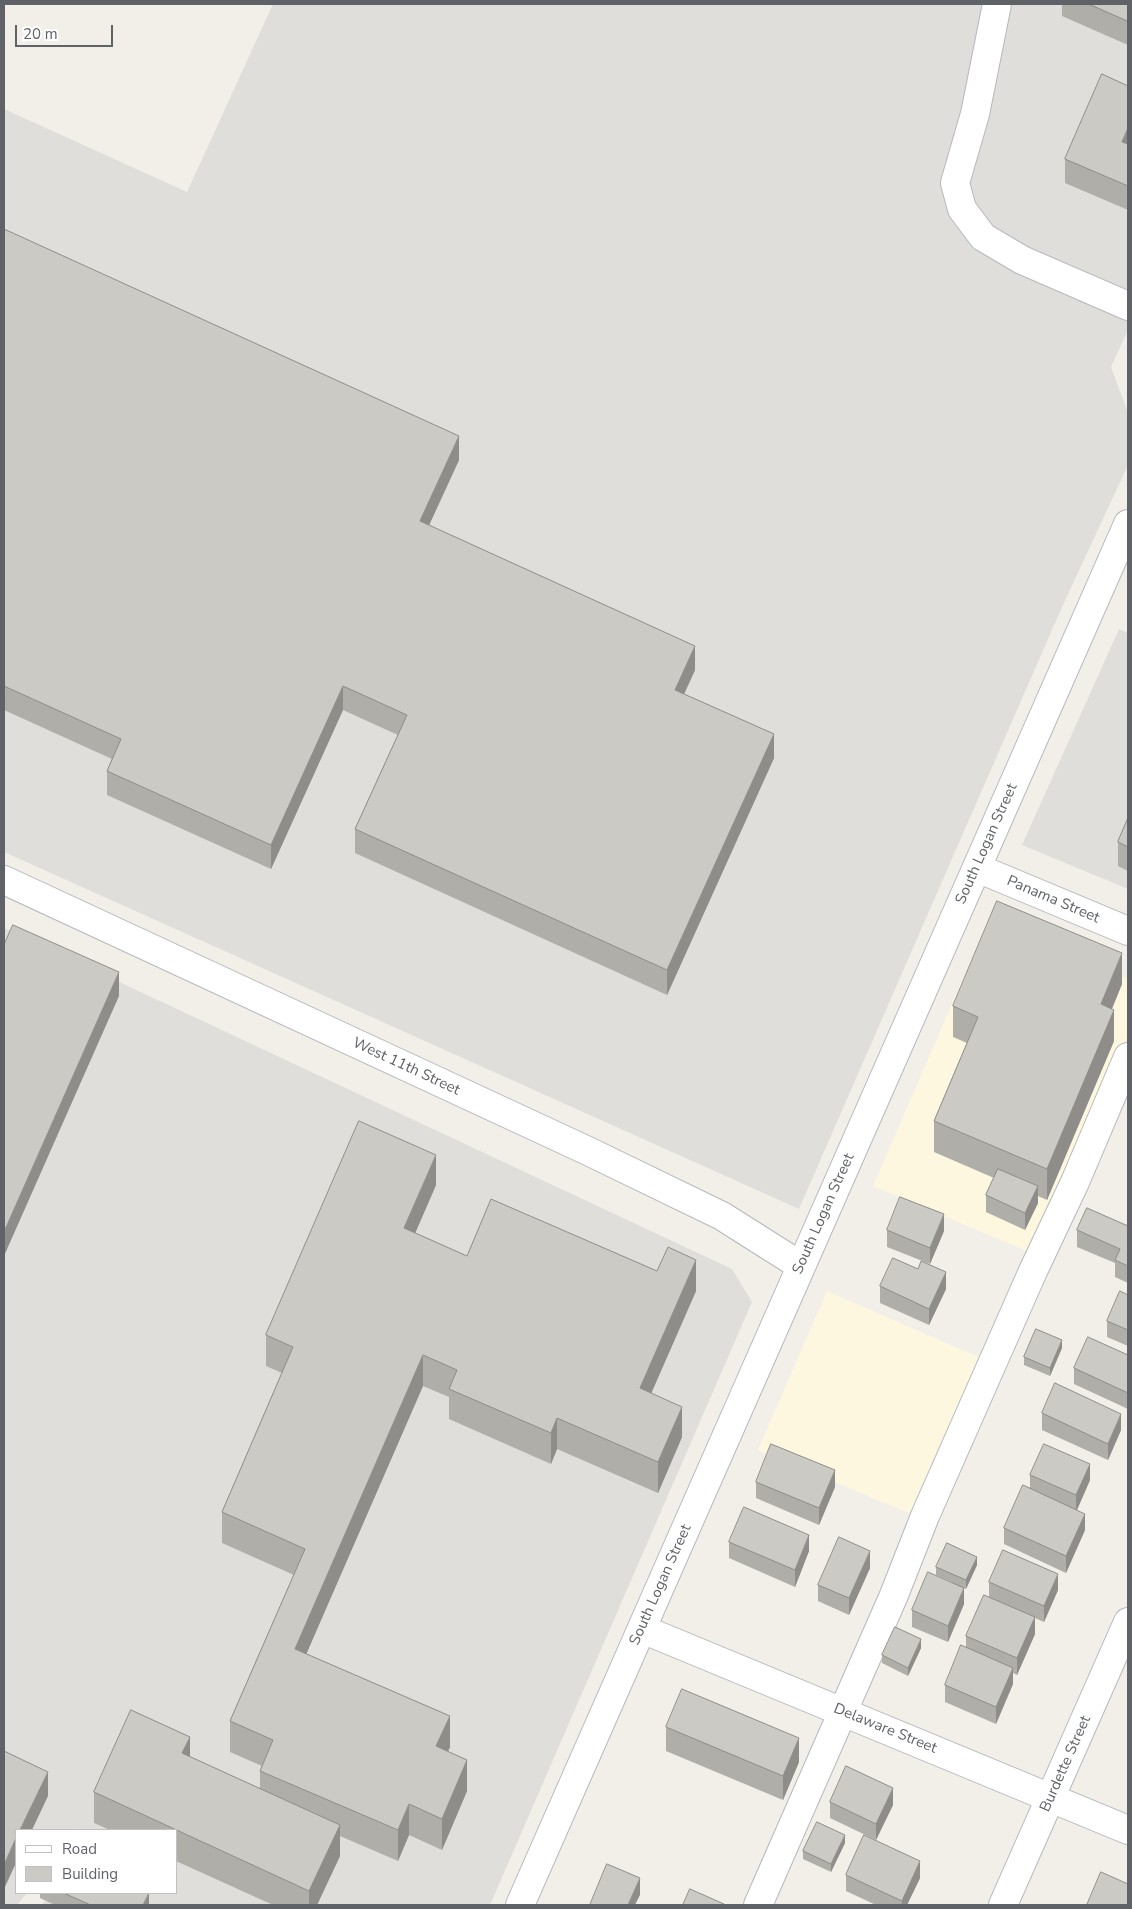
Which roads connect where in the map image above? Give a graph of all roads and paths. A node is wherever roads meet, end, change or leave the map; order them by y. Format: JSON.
{"nodes":[{"id":1,"x":997,"y":4,"type":"edge"},
{"id":2,"x":1128,"y":306,"type":"edge"},
{"id":3,"x":1128,"y":524,"type":"edge"},
{"id":4,"x":977,"y":868,"type":"junction"},
{"id":5,"x":4,"y":880,"type":"edge"},
{"id":6,"x":1128,"y":931,"type":"edge"},
{"id":7,"x":1128,"y":1056,"type":"edge"},
{"id":8,"x":801,"y":1266,"type":"junction"},
{"id":9,"x":1128,"y":1622,"type":"edge"},
{"id":10,"x":642,"y":1630,"type":"junction"},
{"id":11,"x":844,"y":1712,"type":"junction"},
{"id":12,"x":1051,"y":1797,"type":"junction"},
{"id":13,"x":1128,"y":1830,"type":"edge"},
{"id":14,"x":520,"y":1905,"type":"edge"},
{"id":15,"x":758,"y":1905,"type":"edge"},
{"id":16,"x":1003,"y":1905,"type":"edge"}],
"edges":[{"from":1,"to":2,"type":"street"},
{"from":3,"to":4,"type":"street","name":"South Logan Street"},
{"from":4,"to":6,"type":"street","name":"Panama Street"},
{"from":4,"to":8,"type":"street","name":"South Logan Street"},
{"from":5,"to":8,"type":"street","name":"West 11th Street"},
{"from":7,"to":11,"type":"street"},
{"from":8,"to":10,"type":"street","name":"South Logan Street"},
{"from":9,"to":12,"type":"street","name":"Burdette Street"},
{"from":10,"to":11,"type":"street","name":"Delaware Street"},
{"from":10,"to":14,"type":"street","name":"South Logan Street"},
{"from":11,"to":12,"type":"street","name":"Delaware Street"},
{"from":11,"to":15,"type":"street"},
{"from":12,"to":13,"type":"street","name":"Delaware Street"},
{"from":12,"to":16,"type":"street","name":"Burdette Street"}]}
